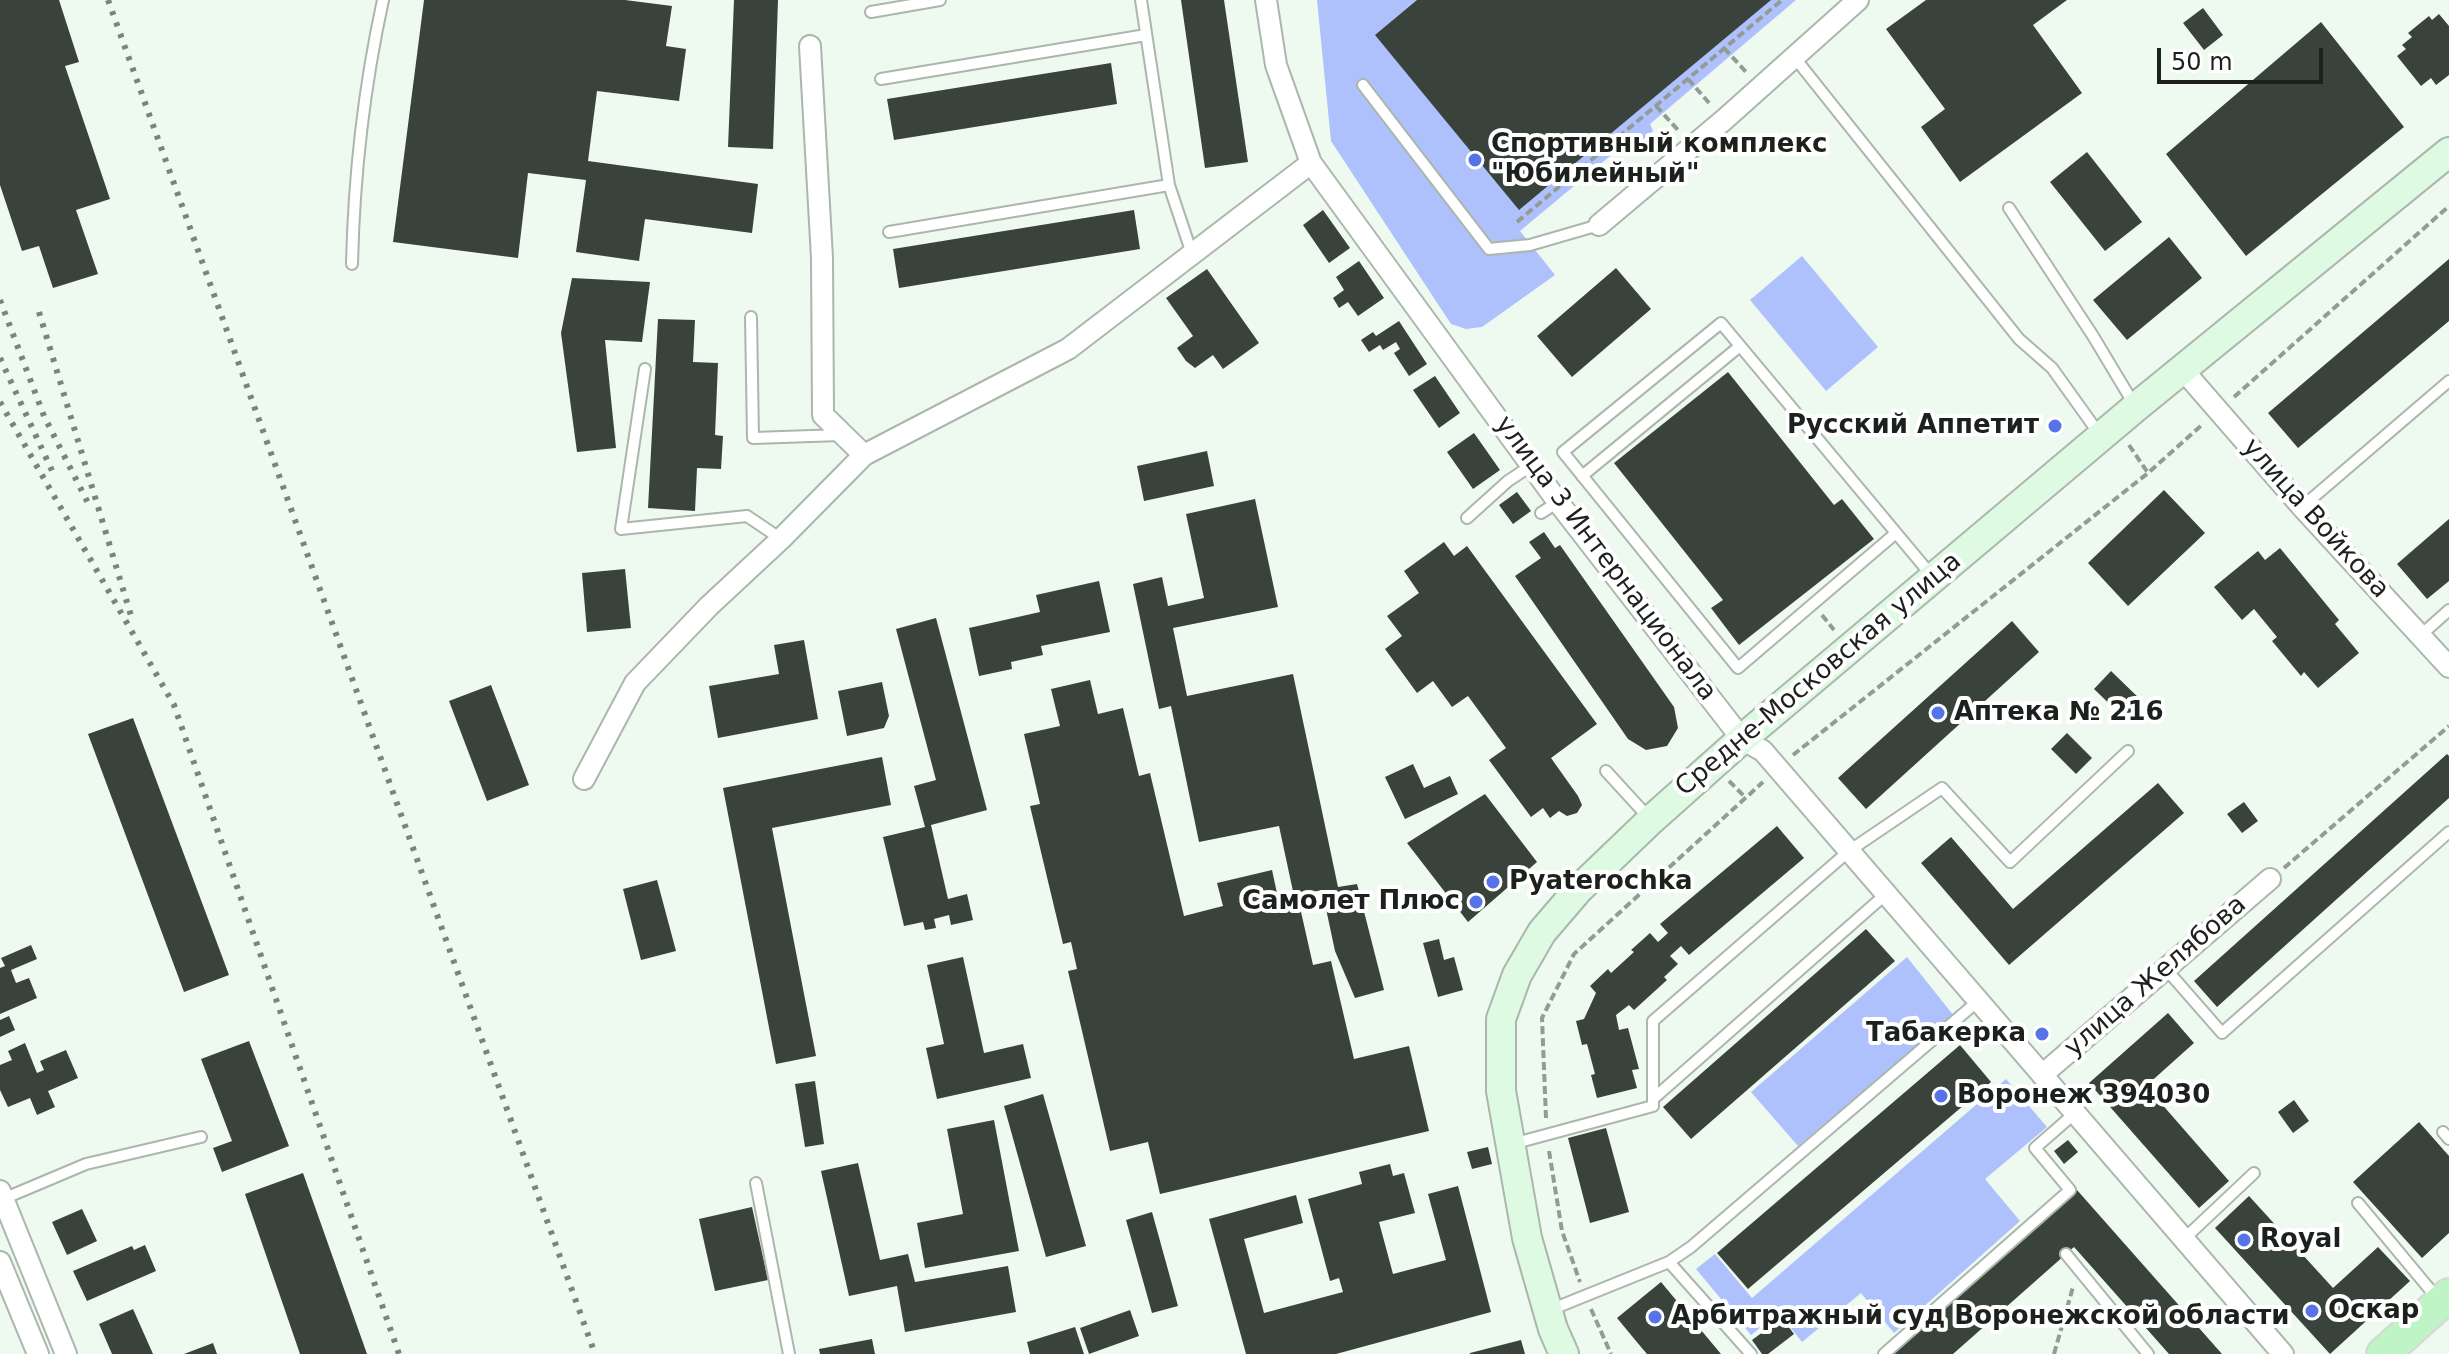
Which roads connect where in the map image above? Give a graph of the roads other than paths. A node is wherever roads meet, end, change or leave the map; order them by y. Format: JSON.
{"nodes":[{"id":1,"x":383,"y":0,"type":"edge"},
{"id":2,"x":940,"y":0,"type":"edge"},
{"id":3,"x":1141,"y":0,"type":"edge"},
{"id":4,"x":1266,"y":0,"type":"edge"},
{"id":5,"x":1858,"y":0,"type":"edge"},
{"id":6,"x":871,"y":12,"type":"dead end"},
{"id":7,"x":1146,"y":35,"type":"junction"},
{"id":8,"x":810,"y":46,"type":"dead end"},
{"id":9,"x":1795,"y":58,"type":"junction"},
{"id":10,"x":881,"y":79,"type":"dead end"},
{"id":11,"x":1363,"y":85,"type":"dead end"},
{"id":12,"x":2449,"y":152,"type":"edge"},
{"id":13,"x":1311,"y":163,"type":"junction"},
{"id":14,"x":1169,"y":185,"type":"junction"},
{"id":15,"x":2009,"y":208,"type":"dead end"},
{"id":16,"x":1599,"y":225,"type":"joint"},
{"id":17,"x":889,"y":232,"type":"dead end"},
{"id":18,"x":1192,"y":254,"type":"junction"},
{"id":19,"x":352,"y":264,"type":"dead end"},
{"id":20,"x":751,"y":317,"type":"dead end"},
{"id":21,"x":1740,"y":346,"type":"junction"},
{"id":22,"x":645,"y":369,"type":"dead end"},
{"id":23,"x":2183,"y":370,"type":"junction"},
{"id":24,"x":2449,"y":381,"type":"edge"},
{"id":25,"x":2136,"y":407,"type":"junction"},
{"id":26,"x":843,"y":435,"type":"junction"},
{"id":27,"x":2101,"y":436,"type":"junction"},
{"id":28,"x":864,"y":455,"type":"junction"},
{"id":29,"x":1532,"y":465,"type":"junction"},
{"id":30,"x":1582,"y":476,"type":"junction"},
{"id":31,"x":2302,"y":507,"type":"junction"},
{"id":32,"x":1467,"y":518,"type":"dead end"},
{"id":33,"x":1896,"y":533,"type":"junction"},
{"id":34,"x":781,"y":539,"type":"junction"},
{"id":35,"x":1933,"y":578,"type":"junction"},
{"id":36,"x":2449,"y":610,"type":"edge"},
{"id":37,"x":2421,"y":635,"type":"junction"},
{"id":38,"x":2449,"y":667,"type":"edge"},
{"id":39,"x":1742,"y":739,"type":"junction"},
{"id":40,"x":2128,"y":751,"type":"dead end"},
{"id":41,"x":1606,"y":771,"type":"dead end"},
{"id":42,"x":584,"y":779,"type":"dead end"},
{"id":43,"x":1651,"y":820,"type":"junction"},
{"id":44,"x":2449,"y":832,"type":"edge"},
{"id":45,"x":1849,"y":851,"type":"junction"},
{"id":46,"x":2270,"y":879,"type":"road end"},
{"id":47,"x":1886,"y":894,"type":"junction"},
{"id":48,"x":2166,"y":969,"type":"junction"},
{"id":49,"x":1978,"y":1001,"type":"junction"},
{"id":50,"x":2042,"y":1075,"type":"junction"},
{"id":51,"x":1653,"y":1099,"type":"junction"},
{"id":52,"x":2075,"y":1113,"type":"junction"},
{"id":53,"x":201,"y":1137,"type":"dead end"},
{"id":54,"x":1512,"y":1144,"type":"junction"},
{"id":55,"x":2254,"y":1173,"type":"dead end"},
{"id":56,"x":756,"y":1183,"type":"dead end"},
{"id":57,"x":2,"y":1195,"type":"edge"},
{"id":58,"x":2358,"y":1203,"type":"dead end"},
{"id":59,"x":2184,"y":1239,"type":"junction"},
{"id":60,"x":2066,"y":1254,"type":"dead end"},
{"id":61,"x":0,"y":1262,"type":"edge"},
{"id":62,"x":1669,"y":1262,"type":"junction"},
{"id":63,"x":2445,"y":1299,"type":"edge"},
{"id":64,"x":1548,"y":1311,"type":"junction"},
{"id":65,"x":38,"y":1354,"type":"edge"},
{"id":66,"x":66,"y":1354,"type":"edge"},
{"id":67,"x":789,"y":1354,"type":"edge"},
{"id":68,"x":1564,"y":1354,"type":"edge"},
{"id":69,"x":1751,"y":1354,"type":"edge"},
{"id":70,"x":1884,"y":1354,"type":"edge"},
{"id":71,"x":2148,"y":1354,"type":"edge"},
{"id":72,"x":2283,"y":1354,"type":"edge"},
{"id":73,"x":2383,"y":1354,"type":"edge"}],
"edges":[{"from":1,"to":19,"type":"lane"},
{"from":2,"to":6,"type":"lane"},
{"from":3,"to":7,"type":"lane"},
{"from":4,"to":13,"type":"street","name":"улица 3 Интернационала"},
{"from":5,"to":9,"type":"street"},
{"from":7,"to":10,"type":"lane"},
{"from":7,"to":14,"type":"lane"},
{"from":8,"to":26,"type":"street"},
{"from":9,"to":16,"type":"street"},
{"from":9,"to":27,"type":"lane"},
{"from":11,"to":16,"type":"lane"},
{"from":12,"to":23,"type":"street","name":"Средне-Московская улица"},
{"from":13,"to":18,"type":"street"},
{"from":13,"to":29,"type":"street","name":"улица 3 Интернационала"},
{"from":14,"to":17,"type":"lane"},
{"from":14,"to":18,"type":"lane"},
{"from":15,"to":25,"type":"lane"},
{"from":18,"to":28,"type":"street"},
{"from":20,"to":26,"type":"lane"},
{"from":21,"to":30,"type":"lane"},
{"from":21,"to":30,"type":"lane"},
{"from":21,"to":33,"type":"lane"},
{"from":22,"to":34,"type":"lane"},
{"from":23,"to":25,"type":"street","name":"Средне-Московская улица"},
{"from":23,"to":31,"type":"street","name":"улица Войкова"},
{"from":24,"to":31,"type":"lane"},
{"from":25,"to":27,"type":"street","name":"Средне-Московская улица"},
{"from":26,"to":28,"type":"street"},
{"from":27,"to":35,"type":"street","name":"Средне-Московская улица"},
{"from":28,"to":34,"type":"street"},
{"from":29,"to":32,"type":"lane"},
{"from":29,"to":39,"type":"street","name":"улица 3 Интернационала"},
{"from":30,"to":33,"type":"lane"},
{"from":31,"to":37,"type":"street","name":"улица Войкова"},
{"from":33,"to":35,"type":"lane"},
{"from":34,"to":42,"type":"street"},
{"from":35,"to":39,"type":"street","name":"Средне-Московская улица"},
{"from":36,"to":37,"type":"lane"},
{"from":37,"to":38,"type":"street","name":"улица Войкова"},
{"from":39,"to":43,"type":"street","name":"Средне-Московская улица"},
{"from":39,"to":45,"type":"street","name":"улица 3 Интернационала"},
{"from":40,"to":45,"type":"lane"},
{"from":41,"to":43,"type":"lane"},
{"from":43,"to":54,"type":"street","name":"Средне-Московская улица"},
{"from":44,"to":48,"type":"lane"},
{"from":45,"to":47,"type":"street","name":"улица 3 Интернационала"},
{"from":45,"to":51,"type":"lane"},
{"from":46,"to":48,"type":"street","name":"улица Желябова"},
{"from":47,"to":49,"type":"street","name":"улица 3 Интернационала"},
{"from":47,"to":51,"type":"lane"},
{"from":48,"to":50,"type":"street","name":"улица Желябова"},
{"from":49,"to":50,"type":"street","name":"улица 3 Интернационала"},
{"from":49,"to":62,"type":"lane"},
{"from":50,"to":52,"type":"street","name":"улица 3 Интернационала"},
{"from":51,"to":54,"type":"lane"},
{"from":52,"to":59,"type":"street","name":"улица 3 Интернационала"},
{"from":52,"to":70,"type":"lane"},
{"from":53,"to":57,"type":"lane"},
{"from":54,"to":64,"type":"street","name":"Средне-Московская улица"},
{"from":55,"to":59,"type":"lane"},
{"from":56,"to":67,"type":"lane"},
{"from":57,"to":66,"type":"street"},
{"from":58,"to":63,"type":"lane"},
{"from":59,"to":72,"type":"street","name":"улица 3 Интернационала"},
{"from":60,"to":71,"type":"lane"},
{"from":61,"to":65,"type":"street"},
{"from":62,"to":64,"type":"lane"},
{"from":62,"to":69,"type":"lane"},
{"from":63,"to":73,"type":"main road"},
{"from":64,"to":68,"type":"street","name":"Средне-Московская улица"}]}
